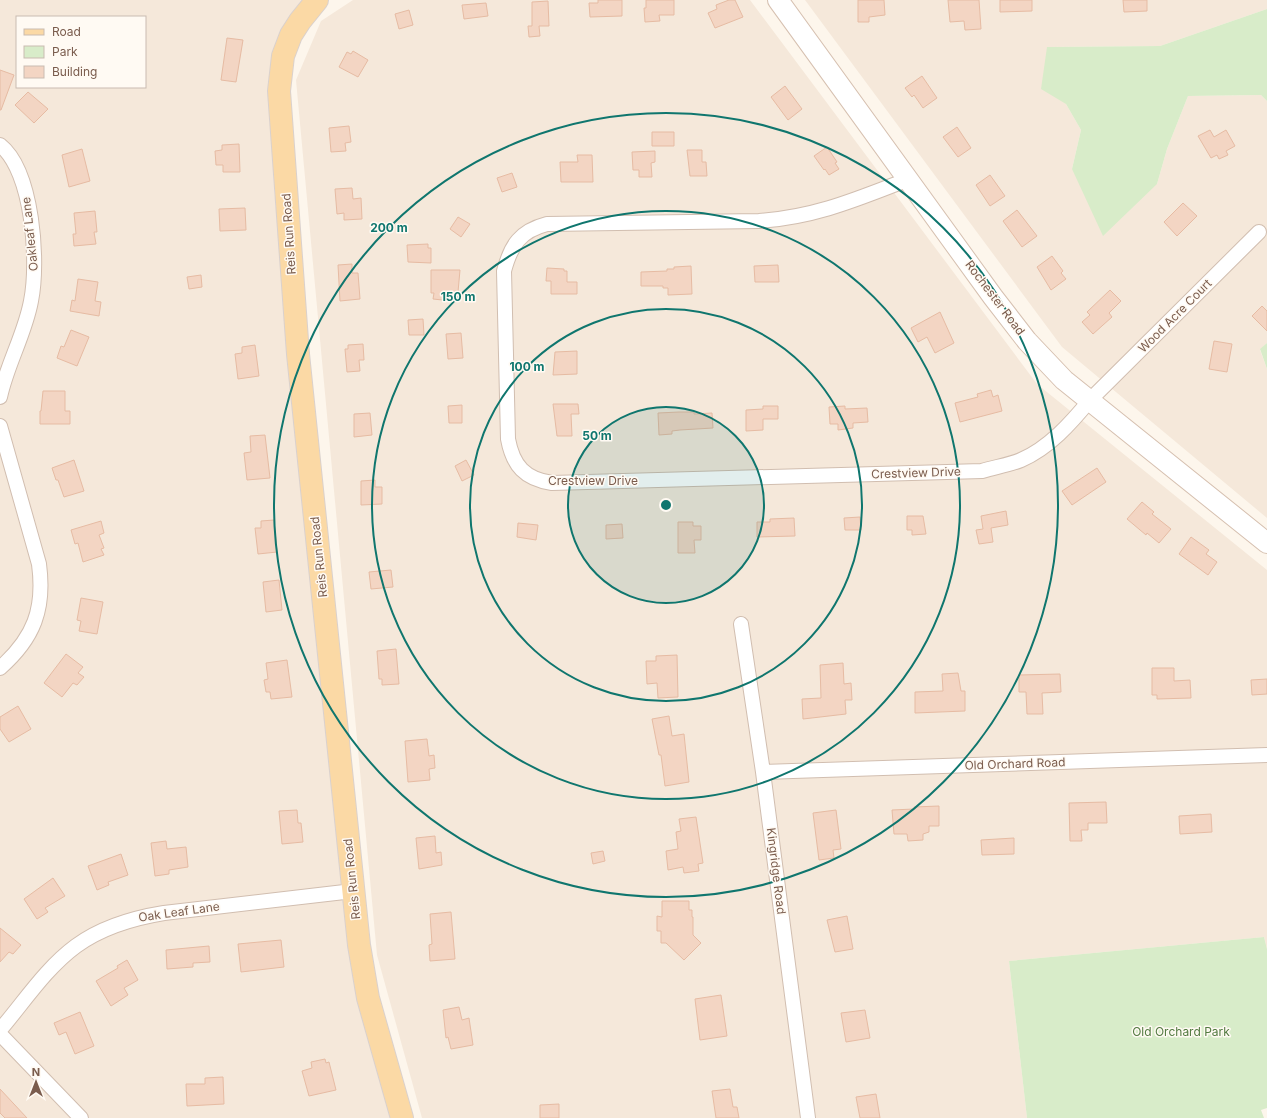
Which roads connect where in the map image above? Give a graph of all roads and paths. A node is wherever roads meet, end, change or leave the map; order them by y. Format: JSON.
{"nodes":[{"id":1,"x":317,"y":0,"type":"edge"},
{"id":2,"x":778,"y":0,"type":"edge"},
{"id":3,"x":0,"y":145,"type":"edge"},
{"id":4,"x":909,"y":179,"type":"junction"},
{"id":5,"x":1259,"y":232,"type":"dead end"},
{"id":6,"x":0,"y":397,"type":"edge"},
{"id":7,"x":1090,"y":400,"type":"junction"},
{"id":8,"x":0,"y":426,"type":"edge"},
{"id":9,"x":1267,"y":543,"type":"edge"},
{"id":10,"x":741,"y":624,"type":"dead end"},
{"id":11,"x":0,"y":668,"type":"edge"},
{"id":12,"x":1267,"y":755,"type":"edge"},
{"id":13,"x":763,"y":772,"type":"junction"},
{"id":14,"x":353,"y":891,"type":"junction"},
{"id":15,"x":0,"y":1030,"type":"edge"},
{"id":16,"x":0,"y":1034,"type":"edge"},
{"id":17,"x":82,"y":1118,"type":"edge"},
{"id":18,"x":402,"y":1118,"type":"edge"},
{"id":19,"x":808,"y":1118,"type":"edge"}],
"edges":[{"from":1,"to":14,"type":"main road","name":"Reis Run Road"},
{"from":2,"to":4,"type":"street","name":"Rochester Road"},
{"from":3,"to":6,"type":"street","name":"Oakleaf Lane"},
{"from":4,"to":7,"type":"street","name":"Rochester Road"},
{"from":4,"to":7,"type":"street","name":"Crestview Drive"},
{"from":5,"to":7,"type":"street","name":"Wood Acre Court"},
{"from":7,"to":9,"type":"street","name":"Rochester Road"},
{"from":8,"to":11,"type":"street"},
{"from":10,"to":13,"type":"street","name":"Kingridge Road"},
{"from":12,"to":13,"type":"street","name":"Old Orchard Road"},
{"from":13,"to":19,"type":"street","name":"Kingridge Road"},
{"from":14,"to":15,"type":"street","name":"Oak Leaf Lane"},
{"from":14,"to":18,"type":"main road","name":"Reis Run Road"},
{"from":16,"to":17,"type":"street"}]}
